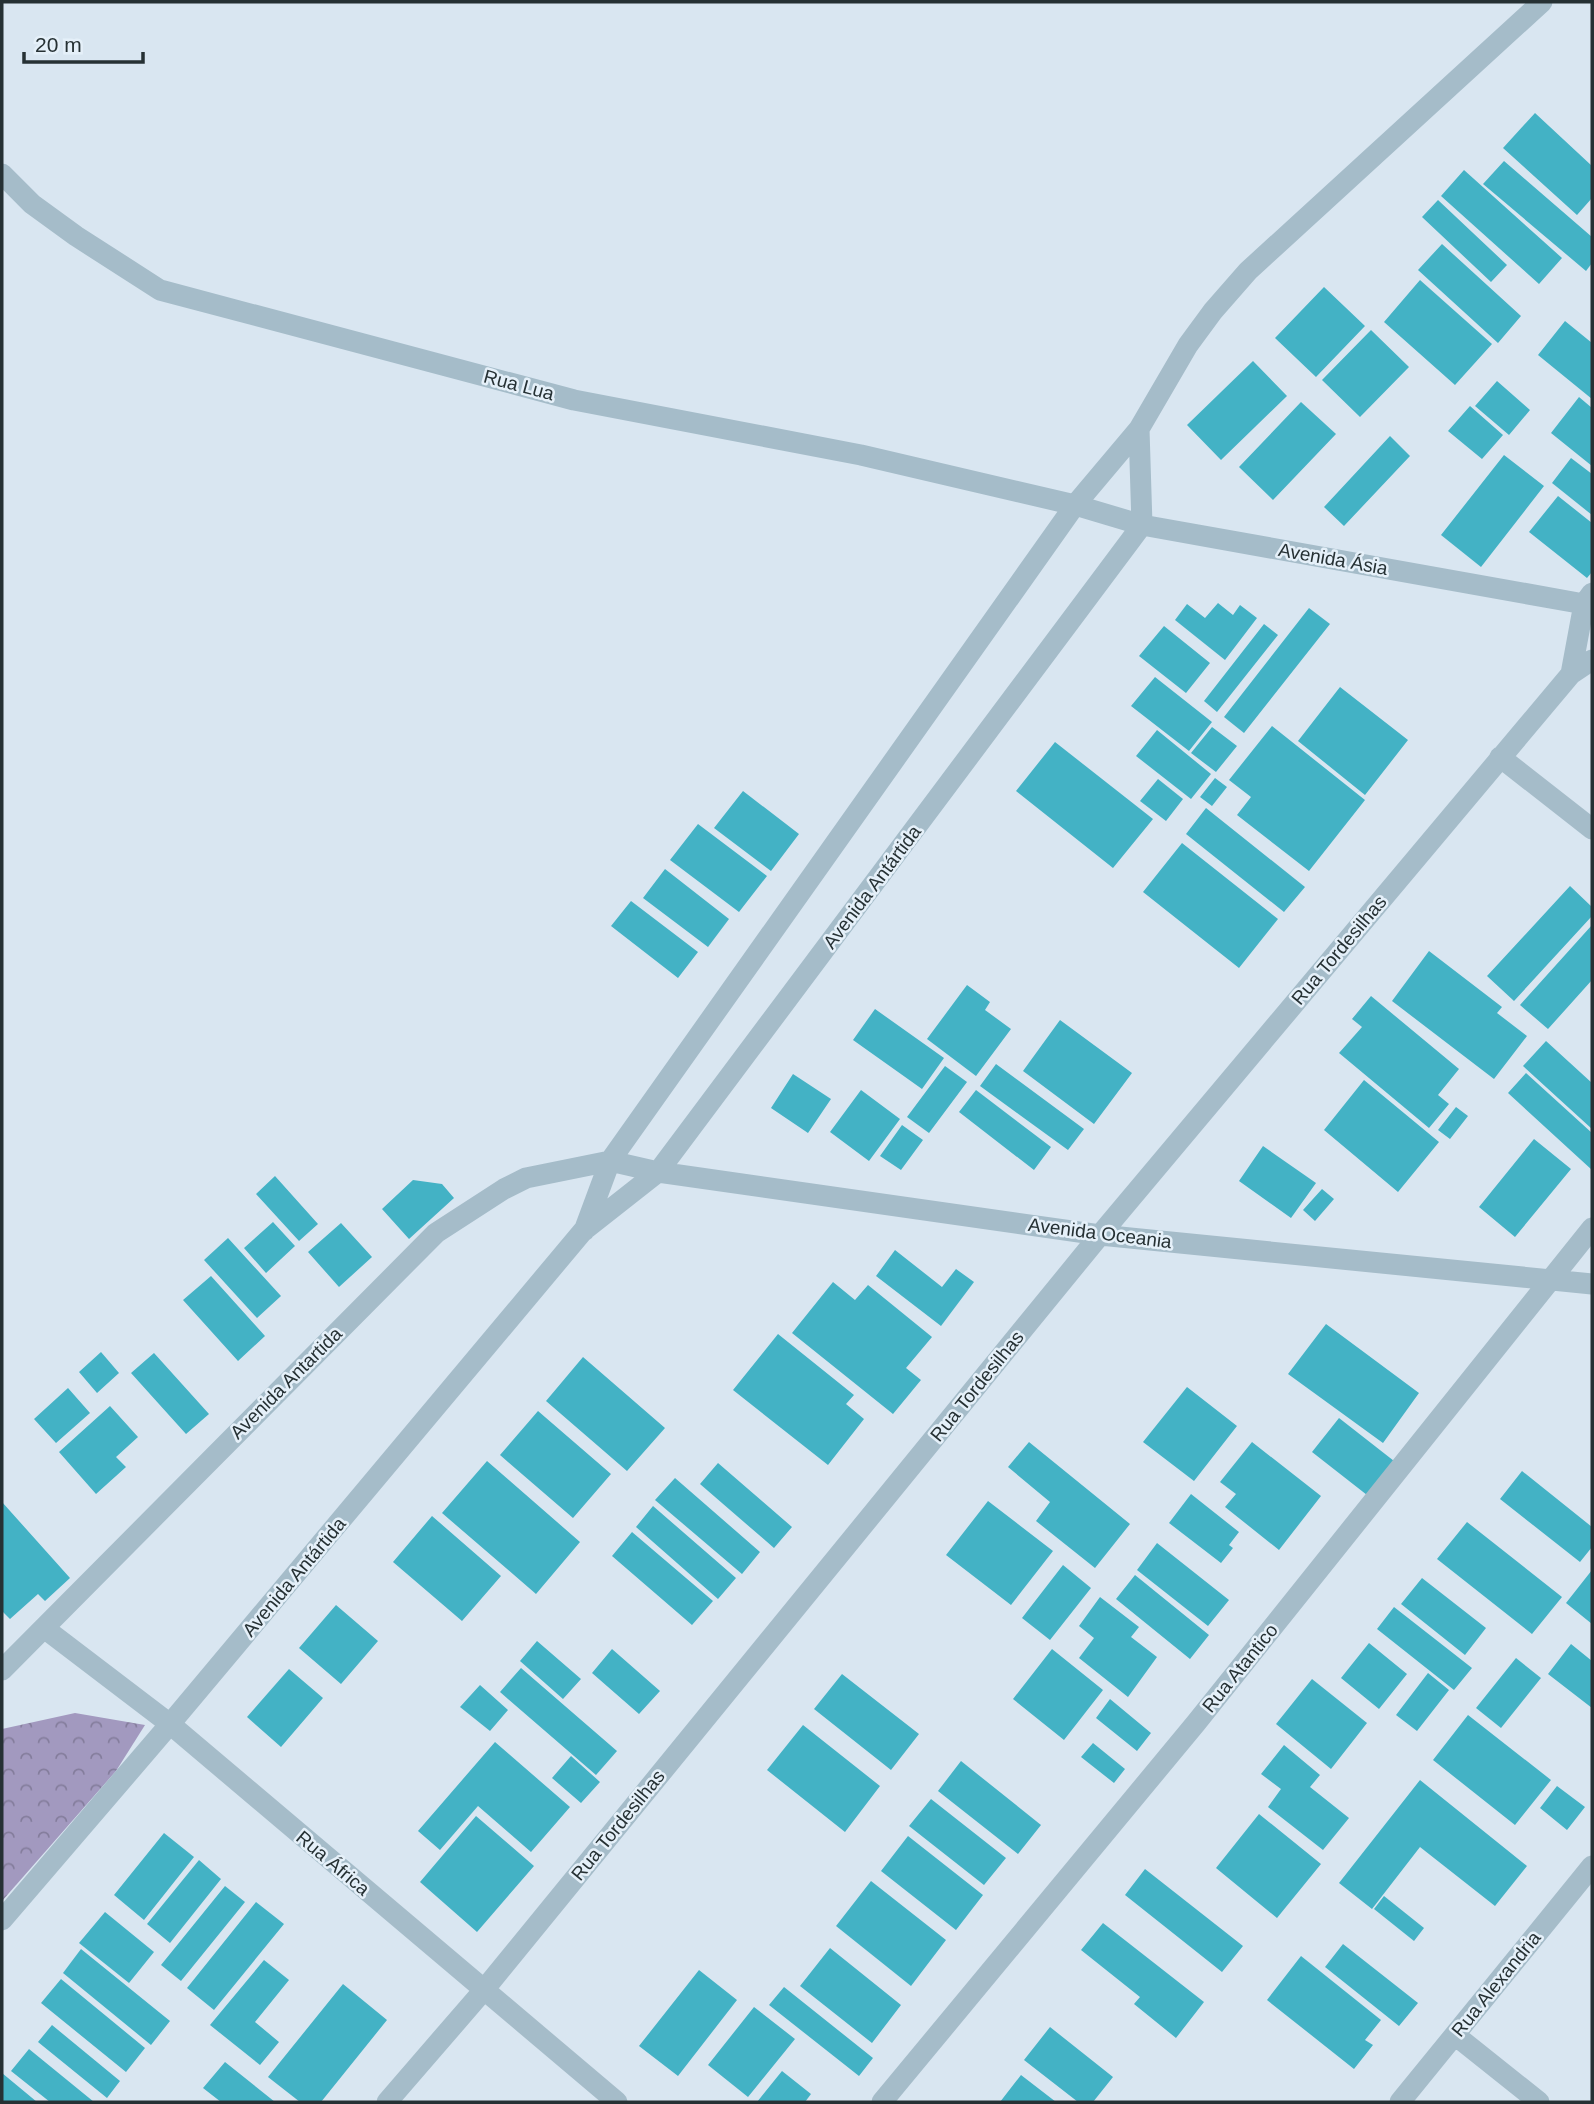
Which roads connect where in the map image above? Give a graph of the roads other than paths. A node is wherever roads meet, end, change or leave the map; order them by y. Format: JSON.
{"nodes":[{"id":1,"x":1542,"y":2,"type":"edge"},
{"id":2,"x":2,"y":174,"type":"edge"},
{"id":3,"x":1139,"y":429,"type":"junction"},
{"id":4,"x":1074,"y":505,"type":"junction"},
{"id":5,"x":1142,"y":525,"type":"junction"},
{"id":6,"x":1589,"y":601,"type":"edge"},
{"id":7,"x":1592,"y":660,"type":"edge"},
{"id":8,"x":1571,"y":674,"type":"junction"},
{"id":9,"x":1500,"y":757,"type":"junction"},
{"id":10,"x":1592,"y":829,"type":"edge"},
{"id":11,"x":610,"y":1161,"type":"junction"},
{"id":12,"x":658,"y":1172,"type":"junction"},
{"id":13,"x":1592,"y":1228,"type":"edge"},
{"id":14,"x":583,"y":1231,"type":"junction"},
{"id":15,"x":1100,"y":1235,"type":"junction"},
{"id":16,"x":1550,"y":1278,"type":"junction"},
{"id":17,"x":1592,"y":1284,"type":"edge"},
{"id":18,"x":44,"y":1628,"type":"junction"},
{"id":19,"x":2,"y":1670,"type":"edge"},
{"id":20,"x":170,"y":1724,"type":"junction"},
{"id":21,"x":1592,"y":1866,"type":"edge"},
{"id":22,"x":2,"y":1920,"type":"edge"},
{"id":23,"x":483,"y":1991,"type":"junction"},
{"id":24,"x":1455,"y":2035,"type":"junction"},
{"id":25,"x":387,"y":2102,"type":"edge"},
{"id":26,"x":617,"y":2102,"type":"edge"},
{"id":27,"x":882,"y":2102,"type":"edge"},
{"id":28,"x":1400,"y":2102,"type":"edge"},
{"id":29,"x":1539,"y":2102,"type":"edge"}],
"edges":[{"from":1,"to":3,"type":"street","name":"Avenida Antártida"},
{"from":2,"to":4,"type":"street","name":"Rua Lua"},
{"from":3,"to":4,"type":"street","name":"Avenida Antártida"},
{"from":3,"to":5,"type":"street"},
{"from":4,"to":5,"type":"street","name":"Avenida Ásia"},
{"from":4,"to":11,"type":"street","name":"Avenida Antártida"},
{"from":5,"to":6,"type":"street","name":"Avenida Ásia"},
{"from":5,"to":12,"type":"street","name":"Avenida Antártida"},
{"from":6,"to":8,"type":"street"},
{"from":7,"to":8,"type":"street","name":"Rua Tordesilhas"},
{"from":8,"to":9,"type":"street","name":"Rua Tordesilhas"},
{"from":9,"to":10,"type":"street"},
{"from":9,"to":15,"type":"street","name":"Rua Tordesilhas"},
{"from":11,"to":12,"type":"street","name":"Avenida Oceania"},
{"from":11,"to":14,"type":"street","name":"Avenida Antártida"},
{"from":11,"to":18,"type":"street","name":"Avenida Antartida"},
{"from":12,"to":14,"type":"street","name":"Avenida Antártida"},
{"from":12,"to":15,"type":"street","name":"Avenida Oceania"},
{"from":13,"to":16,"type":"street","name":"Rua Atantico"},
{"from":14,"to":20,"type":"street","name":"Avenida Antártida"},
{"from":15,"to":16,"type":"street","name":"Avenida Oceania"},
{"from":15,"to":23,"type":"street","name":"Rua Tordesilhas"},
{"from":16,"to":17,"type":"street","name":"Avenida Oceania"},
{"from":16,"to":27,"type":"street","name":"Rua Atantico"},
{"from":18,"to":19,"type":"street","name":"Avenida Antartida"},
{"from":18,"to":20,"type":"street","name":"Rua África"},
{"from":20,"to":22,"type":"street","name":"Avenida Antártida"},
{"from":20,"to":23,"type":"street","name":"Rua África"},
{"from":21,"to":24,"type":"street","name":"Rua Alexandria"},
{"from":23,"to":25,"type":"street","name":"Rua Tordesilhas"},
{"from":23,"to":26,"type":"street","name":"Rua África"},
{"from":24,"to":28,"type":"street","name":"Rua Alexandria"},
{"from":24,"to":29,"type":"street"}]}
